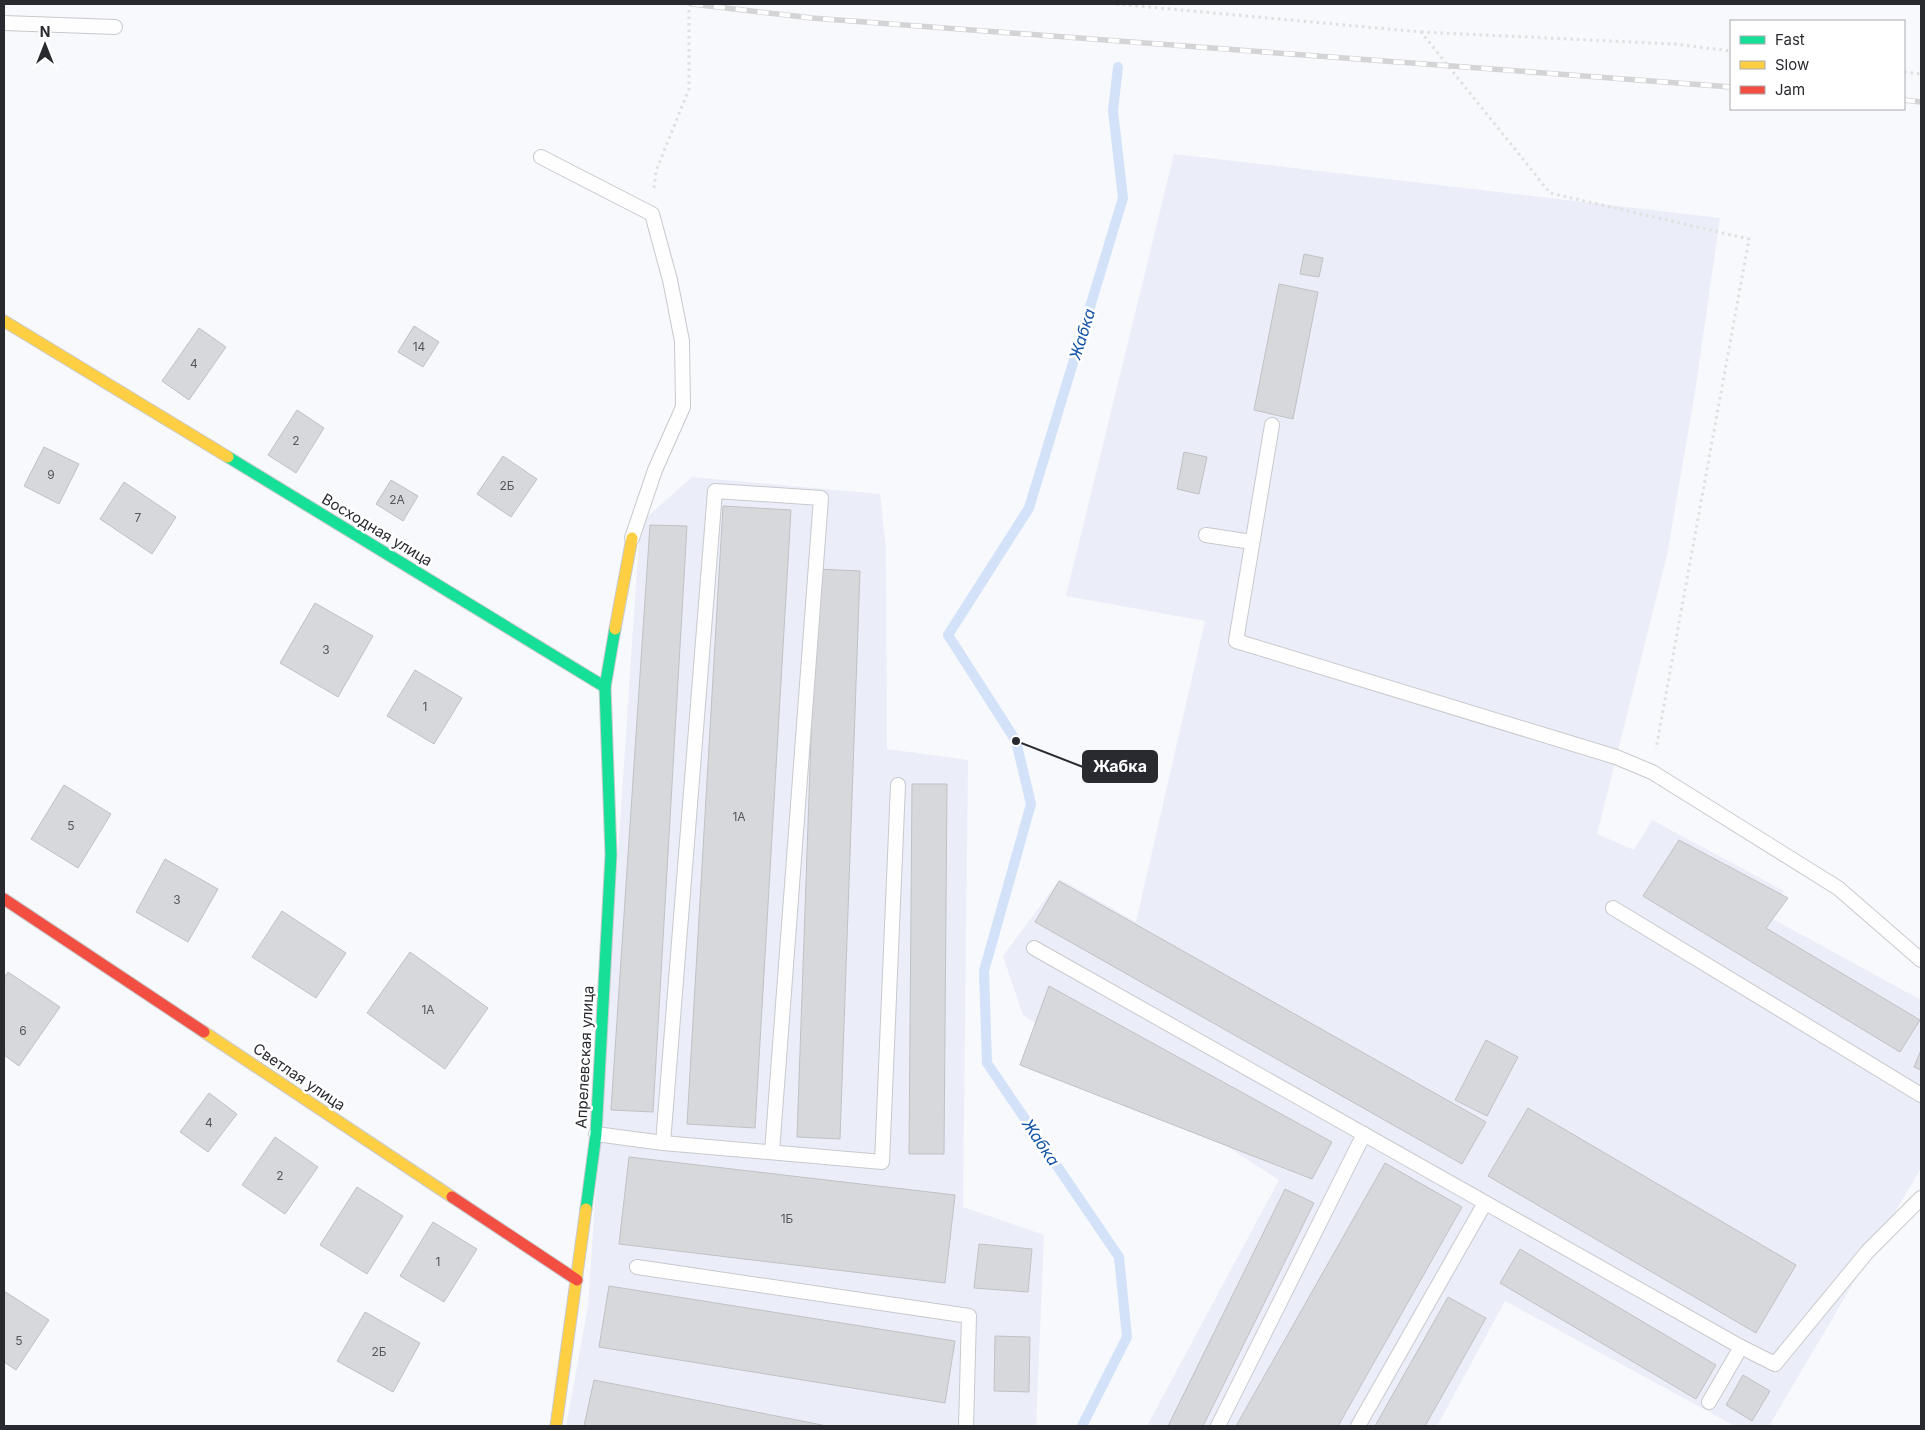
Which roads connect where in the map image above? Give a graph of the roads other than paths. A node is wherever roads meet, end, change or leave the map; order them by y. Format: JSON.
{"nodes":[{"id":1,"x":4,"y":23,"type":"edge"},
{"id":2,"x":115,"y":27,"type":"dead end"},
{"id":3,"x":541,"y":157,"type":"dead end"},
{"id":4,"x":4,"y":321,"type":"edge"},
{"id":5,"x":1272,"y":425,"type":"dead end"},
{"id":6,"x":1206,"y":535,"type":"dead end"},
{"id":7,"x":632,"y":538,"type":"joint"},
{"id":8,"x":1252,"y":542,"type":"junction"},
{"id":9,"x":605,"y":687,"type":"junction"},
{"id":10,"x":898,"y":785,"type":"dead end"},
{"id":11,"x":4,"y":899,"type":"edge"},
{"id":12,"x":1613,"y":908,"type":"dead end"},
{"id":13,"x":1034,"y":948,"type":"dead end"},
{"id":14,"x":1921,"y":960,"type":"edge"},
{"id":15,"x":1921,"y":1095,"type":"edge"},
{"id":16,"x":596,"y":1134,"type":"junction"},
{"id":17,"x":1364,"y":1134,"type":"junction"},
{"id":18,"x":662,"y":1143,"type":"junction"},
{"id":19,"x":772,"y":1152,"type":"junction"},
{"id":20,"x":1921,"y":1198,"type":"edge"},
{"id":21,"x":1485,"y":1203,"type":"junction"},
{"id":22,"x":637,"y":1267,"type":"dead end"},
{"id":23,"x":577,"y":1280,"type":"junction"},
{"id":24,"x":1741,"y":1348,"type":"junction"},
{"id":25,"x":1709,"y":1402,"type":"dead end"},
{"id":26,"x":556,"y":1426,"type":"edge"},
{"id":27,"x":966,"y":1426,"type":"edge"},
{"id":28,"x":1218,"y":1426,"type":"edge"},
{"id":29,"x":1358,"y":1426,"type":"edge"}],
"edges":[{"from":1,"to":2,"type":"lane"},
{"from":3,"to":7,"type":"lane"},
{"from":4,"to":9,"type":"street","name":"Восходная улица"},
{"from":5,"to":8,"type":"lane"},
{"from":6,"to":8,"type":"lane"},
{"from":7,"to":9,"type":"street"},
{"from":8,"to":14,"type":"lane"},
{"from":9,"to":16,"type":"street","name":"Апрелевская улица"},
{"from":10,"to":19,"type":"lane"},
{"from":11,"to":23,"type":"street","name":"Светлая улица"},
{"from":12,"to":15,"type":"lane"},
{"from":13,"to":17,"type":"lane"},
{"from":16,"to":18,"type":"lane"},
{"from":16,"to":23,"type":"street","name":"Апрелевская улица"},
{"from":17,"to":21,"type":"lane"},
{"from":17,"to":28,"type":"lane"},
{"from":18,"to":19,"type":"lane"},
{"from":18,"to":19,"type":"lane"},
{"from":20,"to":24,"type":"lane"},
{"from":21,"to":24,"type":"lane"},
{"from":21,"to":29,"type":"lane"},
{"from":22,"to":27,"type":"lane"},
{"from":23,"to":26,"type":"street","name":"Апрелевская улица"},
{"from":24,"to":25,"type":"lane"}]}
